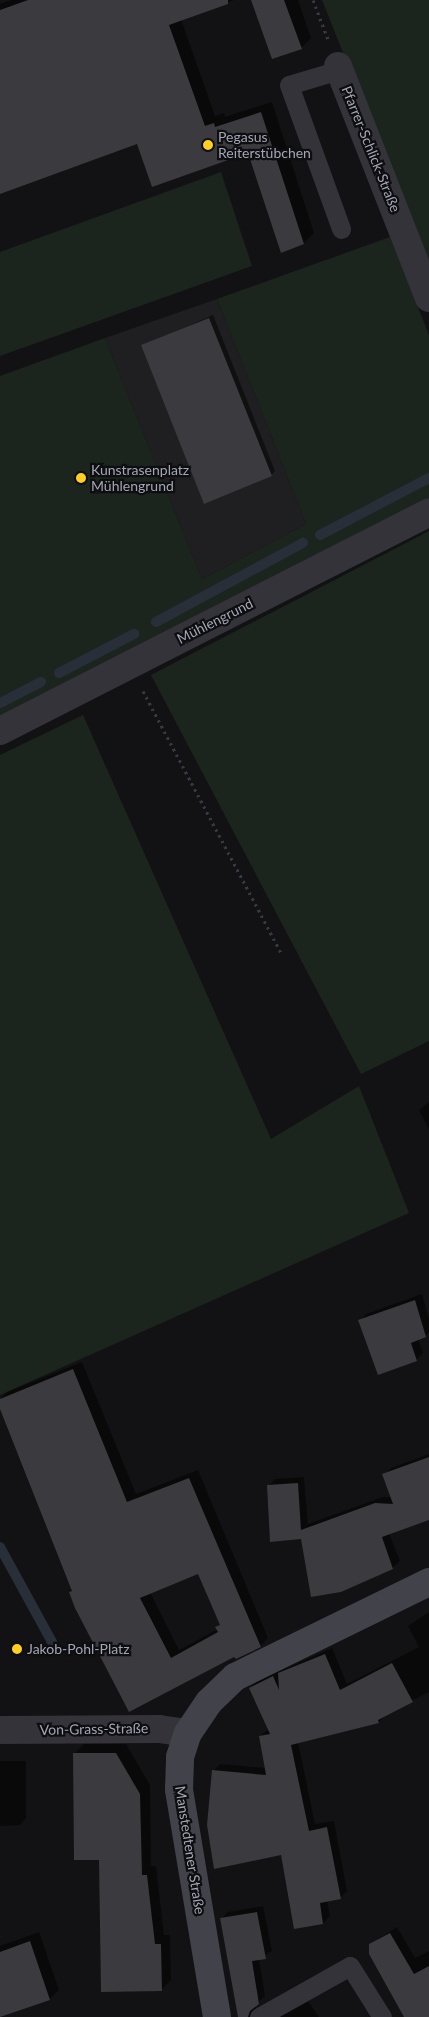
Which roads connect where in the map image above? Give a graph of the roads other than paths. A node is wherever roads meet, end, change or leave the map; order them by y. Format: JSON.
{"nodes":[{"id":1,"x":339,"y":68,"type":"joint"},
{"id":2,"x":341,"y":229,"type":"dead end"},
{"id":3,"x":429,"y":298,"type":"edge"},
{"id":4,"x":429,"y":512,"type":"edge"},
{"id":5,"x":0,"y":731,"type":"edge"},
{"id":6,"x":429,"y":1582,"type":"edge"},
{"id":7,"x":0,"y":1730,"type":"edge"},
{"id":8,"x":188,"y":1733,"type":"junction"},
{"id":9,"x":217,"y":2017,"type":"edge"},
{"id":10,"x":259,"y":2017,"type":"edge"},
{"id":11,"x":382,"y":2017,"type":"edge"}],
"edges":[{"from":1,"to":2,"type":"lane"},
{"from":1,"to":3,"type":"street","name":"Pfarrer-Schlick-Straße"},
{"from":4,"to":5,"type":"street","name":"Mühlengrund"},
{"from":6,"to":8,"type":"street","name":"Manstedtener Straße"},
{"from":7,"to":8,"type":"street","name":"Von-Grass-Straße"},
{"from":8,"to":9,"type":"street","name":"Manstedtener Straße"},
{"from":10,"to":11,"type":"lane"}]}
